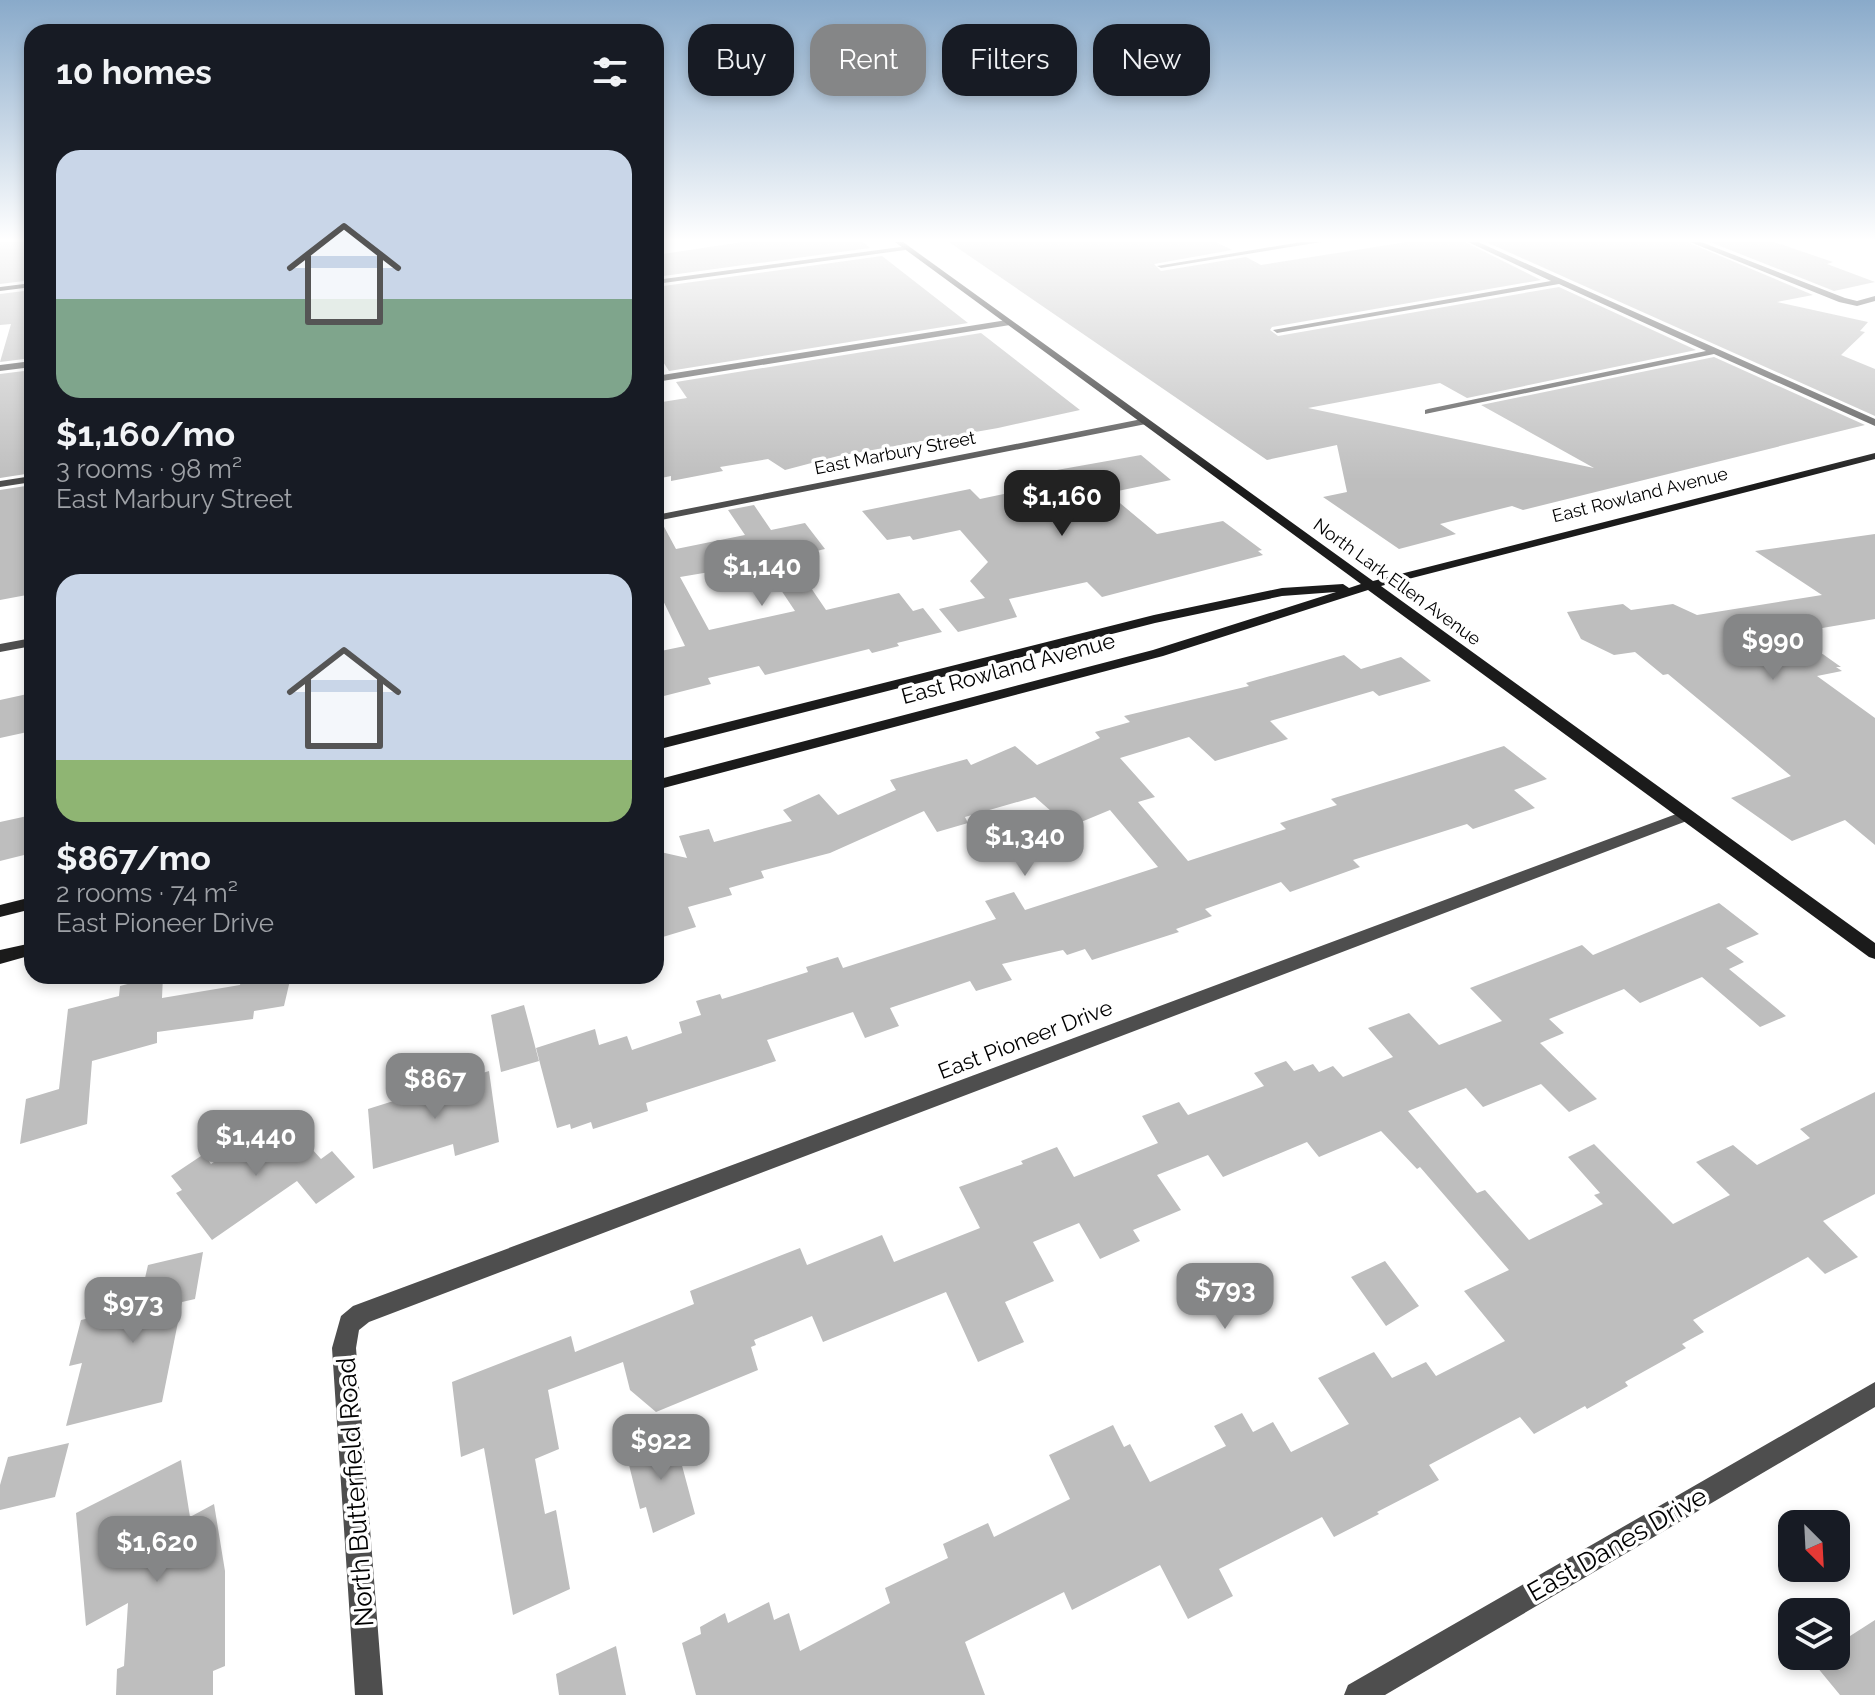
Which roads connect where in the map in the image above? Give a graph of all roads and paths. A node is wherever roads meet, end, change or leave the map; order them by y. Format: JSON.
{"nodes":[{"id":1,"x":1004,"y":321,"type":"edge"},
{"id":2,"x":1329,"y":321,"type":"edge"},
{"id":3,"x":1645,"y":321,"type":"edge"},
{"id":4,"x":1007,"y":323,"type":"junction"},
{"id":5,"x":1277,"y":330,"type":"dead end"},
{"id":6,"x":1713,"y":352,"type":"junction"},
{"id":7,"x":24,"y":365,"type":"edge"},
{"id":8,"x":0,"y":368,"type":"edge"},
{"id":9,"x":664,"y":378,"type":"edge"},
{"id":10,"x":1428,"y":412,"type":"dead end"},
{"id":11,"x":1142,"y":422,"type":"junction"},
{"id":12,"x":1875,"y":423,"type":"edge"},
{"id":13,"x":1875,"y":456,"type":"edge"},
{"id":14,"x":24,"y":480,"type":"edge"},
{"id":15,"x":0,"y":484,"type":"edge"},
{"id":16,"x":664,"y":516,"type":"edge"},
{"id":17,"x":1368,"y":586,"type":"junction"},
{"id":18,"x":24,"y":644,"type":"edge"},
{"id":19,"x":0,"y":648,"type":"edge"},
{"id":20,"x":664,"y":743,"type":"edge"},
{"id":21,"x":664,"y":783,"type":"edge"},
{"id":22,"x":1687,"y":815,"type":"junction"},
{"id":23,"x":24,"y":905,"type":"edge"},
{"id":24,"x":0,"y":911,"type":"edge"},
{"id":25,"x":24,"y":951,"type":"edge"},
{"id":26,"x":1875,"y":952,"type":"edge"},
{"id":27,"x":0,"y":957,"type":"edge"},
{"id":28,"x":379,"y":1307,"type":"joint"},
{"id":29,"x":1875,"y":1394,"type":"edge"},
{"id":30,"x":369,"y":1695,"type":"edge"},
{"id":31,"x":1358,"y":1695,"type":"edge"}],
"edges":[{"from":1,"to":4,"type":"street","name":"North Lark Ellen Avenue"},
{"from":2,"to":5,"type":"street"},
{"from":3,"to":6,"type":"street"},
{"from":4,"to":9,"type":"street"},
{"from":4,"to":11,"type":"street","name":"North Lark Ellen Avenue"},
{"from":6,"to":10,"type":"street"},
{"from":6,"to":12,"type":"street"},
{"from":7,"to":8,"type":"street"},
{"from":11,"to":16,"type":"street","name":"East Marbury Street"},
{"from":11,"to":17,"type":"street","name":"North Lark Ellen Avenue"},
{"from":13,"to":17,"type":"street","name":"East Rowland Avenue"},
{"from":14,"to":15,"type":"street"},
{"from":17,"to":20,"type":"street","name":"East Rowland Avenue"},
{"from":17,"to":21,"type":"street","name":"East Rowland Avenue"},
{"from":17,"to":22,"type":"street","name":"North Lark Ellen Avenue"},
{"from":18,"to":19,"type":"street"},
{"from":22,"to":26,"type":"street","name":"North Lark Ellen Avenue"},
{"from":22,"to":28,"type":"street","name":"East Pioneer Drive"},
{"from":23,"to":24,"type":"street"},
{"from":25,"to":27,"type":"street"},
{"from":28,"to":30,"type":"street","name":"North Butterfield Road"},
{"from":29,"to":31,"type":"street","name":"East Danes Drive"}]}
